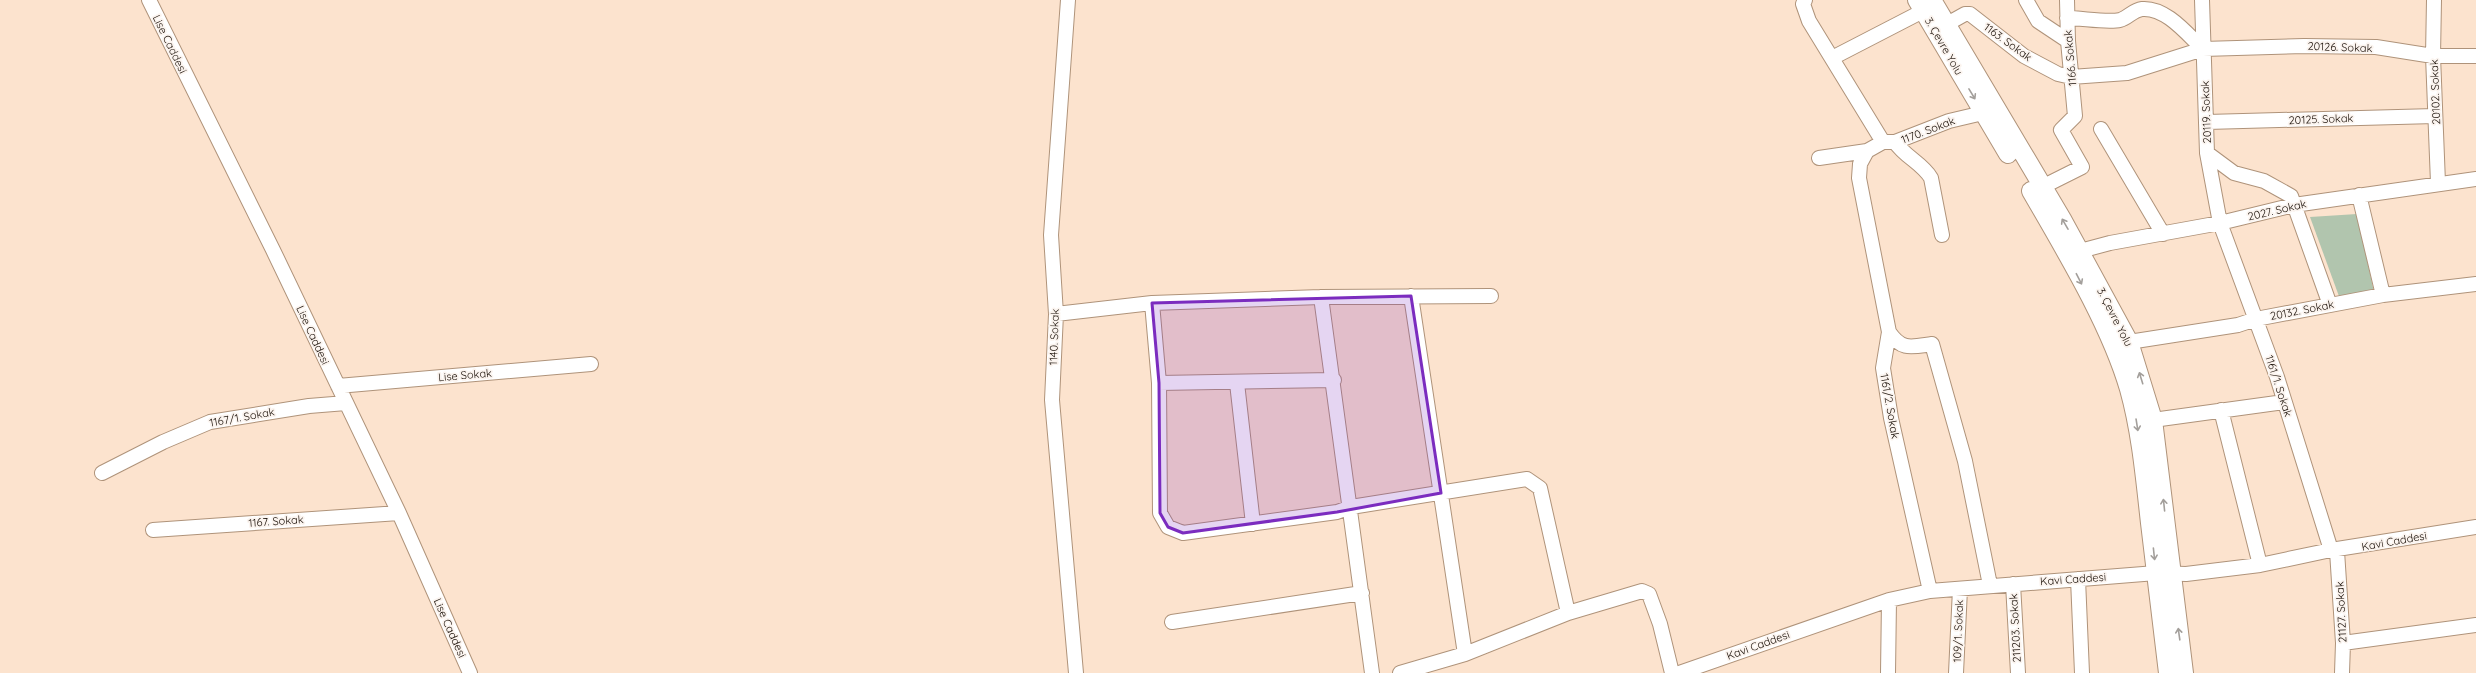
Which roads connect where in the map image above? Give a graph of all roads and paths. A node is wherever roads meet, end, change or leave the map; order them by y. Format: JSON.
{"nodes":[{"id":1,"x":149,"y":0,"type":"edge"},
{"id":2,"x":1068,"y":0,"type":"edge"},
{"id":3,"x":1805,"y":0,"type":"edge"},
{"id":4,"x":2026,"y":0,"type":"edge"},
{"id":5,"x":2067,"y":0,"type":"edge"},
{"id":6,"x":2202,"y":0,"type":"edge"},
{"id":7,"x":2434,"y":0,"type":"edge"},
{"id":8,"x":1924,"y":4,"type":"edge"},
{"id":9,"x":2067,"y":18,"type":"junction"},
{"id":10,"x":1947,"y":24,"type":"junction"},
{"id":11,"x":2068,"y":41,"type":"junction"},
{"id":12,"x":2203,"y":49,"type":"junction"},
{"id":13,"x":2433,"y":56,"type":"junction"},
{"id":14,"x":2476,"y":56,"type":"edge"},
{"id":15,"x":1832,"y":58,"type":"junction"},
{"id":16,"x":2071,"y":77,"type":"junction"},
{"id":17,"x":1983,"y":113,"type":"junction"},
{"id":18,"x":2435,"y":116,"type":"junction"},
{"id":19,"x":2207,"y":122,"type":"junction"},
{"id":20,"x":2102,"y":130,"type":"dead end"},
{"id":21,"x":1889,"y":142,"type":"junction"},
{"id":22,"x":1867,"y":151,"type":"junction"},
{"id":23,"x":2207,"y":153,"type":"junction"},
{"id":24,"x":1819,"y":158,"type":"dead end"},
{"id":25,"x":2476,"y":179,"type":"edge"},
{"id":26,"x":2438,"y":183,"type":"junction"},
{"id":27,"x":2042,"y":187,"type":"junction"},
{"id":28,"x":2359,"y":195,"type":"junction"},
{"id":29,"x":2294,"y":206,"type":"junction"},
{"id":30,"x":2220,"y":223,"type":"junction"},
{"id":31,"x":2163,"y":234,"type":"junction"},
{"id":32,"x":1942,"y":235,"type":"dead end"},
{"id":33,"x":2080,"y":251,"type":"junction"},
{"id":34,"x":2476,"y":284,"type":"edge"},
{"id":35,"x":2382,"y":295,"type":"junction"},
{"id":36,"x":1411,"y":296,"type":"junction"},
{"id":37,"x":1491,"y":296,"type":"dead end"},
{"id":38,"x":1321,"y":297,"type":"junction"},
{"id":39,"x":1152,"y":303,"type":"junction"},
{"id":40,"x":2330,"y":305,"type":"junction"},
{"id":41,"x":1056,"y":314,"type":"junction"},
{"id":42,"x":2256,"y":319,"type":"junction"},
{"id":43,"x":1889,"y":332,"type":"junction"},
{"id":44,"x":2129,"y":342,"type":"junction"},
{"id":45,"x":591,"y":364,"type":"dead end"},
{"id":46,"x":1334,"y":380,"type":"junction"},
{"id":47,"x":1159,"y":383,"type":"junction"},
{"id":48,"x":1237,"y":383,"type":"junction"},
{"id":49,"x":338,"y":386,"type":"junction"},
{"id":50,"x":2284,"y":402,"type":"junction"},
{"id":51,"x":346,"y":403,"type":"junction"},
{"id":52,"x":2221,"y":410,"type":"junction"},
{"id":53,"x":2153,"y":420,"type":"junction"},
{"id":54,"x":102,"y":473,"type":"dead end"},
{"id":55,"x":1441,"y":493,"type":"junction"},
{"id":56,"x":1351,"y":507,"type":"junction"},
{"id":57,"x":399,"y":513,"type":"junction"},
{"id":58,"x":1253,"y":524,"type":"junction"},
{"id":59,"x":2476,"y":527,"type":"edge"},
{"id":60,"x":153,"y":530,"type":"dead end"},
{"id":61,"x":2334,"y":551,"type":"junction"},
{"id":62,"x":2260,"y":565,"type":"junction"},
{"id":63,"x":2163,"y":574,"type":"junction"},
{"id":64,"x":2078,"y":579,"type":"junction"},
{"id":65,"x":2013,"y":584,"type":"junction"},
{"id":66,"x":1990,"y":585,"type":"junction"},
{"id":67,"x":1960,"y":589,"type":"junction"},
{"id":68,"x":1930,"y":591,"type":"junction"},
{"id":69,"x":1362,"y":593,"type":"junction"},
{"id":70,"x":1889,"y":600,"type":"junction"},
{"id":71,"x":1568,"y":613,"type":"junction"},
{"id":72,"x":1172,"y":622,"type":"dead end"},
{"id":73,"x":2476,"y":625,"type":"edge"},
{"id":74,"x":2343,"y":642,"type":"junction"},
{"id":75,"x":1465,"y":654,"type":"junction"},
{"id":76,"x":464,"y":670,"type":"edge"},
{"id":77,"x":1076,"y":673,"type":"edge"},
{"id":78,"x":1372,"y":673,"type":"edge"},
{"id":79,"x":1400,"y":673,"type":"edge"},
{"id":80,"x":1672,"y":673,"type":"edge"},
{"id":81,"x":1679,"y":673,"type":"edge"},
{"id":82,"x":1888,"y":673,"type":"edge"},
{"id":83,"x":1956,"y":673,"type":"edge"},
{"id":84,"x":2018,"y":673,"type":"edge"},
{"id":85,"x":2082,"y":673,"type":"edge"},
{"id":86,"x":2168,"y":673,"type":"edge"},
{"id":87,"x":2184,"y":673,"type":"edge"},
{"id":88,"x":2342,"y":673,"type":"edge"}],
"edges":[{"from":1,"to":49,"type":"street","name":"Lise Caddesi"},
{"from":2,"to":41,"type":"street","name":"1140. Sokak"},
{"from":3,"to":15,"type":"street"},
{"from":4,"to":11,"type":"street"},
{"from":5,"to":9,"type":"street","name":"1166. Sokak"},
{"from":6,"to":12,"type":"street","name":"20119. Sokak"},
{"from":7,"to":13,"type":"street","name":"20102. Sokak"},
{"from":8,"to":10,"type":"main road","name":"3. Çevre Yolu"},
{"from":8,"to":15,"type":"street"},
{"from":8,"to":17,"type":"main road","name":"3. Çevre Yolu","one_way":true},
{"from":9,"to":11,"type":"street","name":"1166. Sokak"},
{"from":9,"to":12,"type":"street"},
{"from":10,"to":16,"type":"street","name":"1163. Sokak"},
{"from":10,"to":27,"type":"main road","name":"3. Çevre Yolu"},
{"from":11,"to":16,"type":"street","name":"1166. Sokak"},
{"from":12,"to":13,"type":"street","name":"20126. Sokak"},
{"from":12,"to":16,"type":"street","name":"20126. Sokak"},
{"from":12,"to":19,"type":"street","name":"20119. Sokak"},
{"from":13,"to":14,"type":"street","name":"20126. Sokak"},
{"from":13,"to":18,"type":"street","name":"20102. Sokak"},
{"from":15,"to":21,"type":"street"},
{"from":16,"to":27,"type":"street","name":"1166. Sokak"},
{"from":17,"to":21,"type":"street","name":"1170. Sokak"},
{"from":17,"to":63,"type":"main road","name":"3. Çevre Yolu","one_way":true},
{"from":18,"to":19,"type":"street","name":"20125. Sokak"},
{"from":18,"to":26,"type":"street","name":"20102. Sokak"},
{"from":19,"to":23,"type":"street","name":"20119. Sokak"},
{"from":20,"to":31,"type":"street"},
{"from":21,"to":22,"type":"street","name":"1170. Sokak"},
{"from":21,"to":32,"type":"street"},
{"from":22,"to":24,"type":"street"},
{"from":22,"to":43,"type":"street","name":"1161/2. Sokak"},
{"from":23,"to":29,"type":"street"},
{"from":23,"to":30,"type":"street","name":"20119. Sokak"},
{"from":25,"to":26,"type":"street","name":"2027. Sokak"},
{"from":26,"to":28,"type":"street","name":"2027. Sokak"},
{"from":33,"to":27,"type":"main road","name":"3. Çevre Yolu","one_way":true},
{"from":28,"to":29,"type":"street","name":"2027. Sokak"},
{"from":28,"to":35,"type":"street"},
{"from":29,"to":30,"type":"street","name":"2027. Sokak"},
{"from":29,"to":40,"type":"street"},
{"from":30,"to":31,"type":"street","name":"2027. Sokak"},
{"from":30,"to":42,"type":"street","name":"1161/1. Sokak"},
{"from":31,"to":33,"type":"street","name":"2027. Sokak"},
{"from":33,"to":44,"type":"main road","name":"3. Çevre Yolu"},
{"from":34,"to":35,"type":"street","name":"20132. Sokak"},
{"from":35,"to":40,"type":"street","name":"20132. Sokak"},
{"from":36,"to":37,"type":"street"},
{"from":36,"to":38,"type":"street"},
{"from":36,"to":55,"type":"street"},
{"from":38,"to":39,"type":"street"},
{"from":38,"to":46,"type":"street"},
{"from":39,"to":41,"type":"street"},
{"from":39,"to":47,"type":"street"},
{"from":40,"to":42,"type":"street","name":"20132. Sokak"},
{"from":41,"to":77,"type":"street","name":"1140. Sokak"},
{"from":42,"to":44,"type":"street","name":"20132. Sokak"},
{"from":42,"to":50,"type":"street","name":"1161/1. Sokak"},
{"from":43,"to":66,"type":"street"},
{"from":43,"to":68,"type":"street","name":"1161/2. Sokak"},
{"from":53,"to":44,"type":"main road","name":"3. Çevre Yolu","one_way":true},
{"from":45,"to":49,"type":"street","name":"Lise Sokak"},
{"from":46,"to":48,"type":"street"},
{"from":46,"to":56,"type":"street"},
{"from":47,"to":48,"type":"street"},
{"from":47,"to":58,"type":"street"},
{"from":48,"to":58,"type":"street"},
{"from":49,"to":51,"type":"street","name":"Lise Caddesi"},
{"from":50,"to":52,"type":"street"},
{"from":50,"to":61,"type":"street","name":"1161/1. Sokak"},
{"from":51,"to":54,"type":"street","name":"1167/1. Sokak"},
{"from":51,"to":57,"type":"street","name":"Lise Caddesi"},
{"from":52,"to":53,"type":"street"},
{"from":52,"to":62,"type":"street"},
{"from":63,"to":53,"type":"main road","name":"3. Çevre Yolu","one_way":true},
{"from":55,"to":56,"type":"street"},
{"from":55,"to":71,"type":"street"},
{"from":55,"to":75,"type":"street"},
{"from":56,"to":58,"type":"street"},
{"from":56,"to":69,"type":"street"},
{"from":57,"to":60,"type":"street","name":"1167. Sokak"},
{"from":57,"to":76,"type":"street","name":"Lise Caddesi"},
{"from":59,"to":61,"type":"street","name":"Kavi Caddesi"},
{"from":61,"to":62,"type":"street","name":"Kavi Caddesi"},
{"from":61,"to":74,"type":"street","name":"21127. Sokak"},
{"from":62,"to":63,"type":"street","name":"Kavi Caddesi"},
{"from":63,"to":64,"type":"street","name":"Kavi Caddesi"},
{"from":63,"to":86,"type":"main road","name":"3. Çevre Yolu"},
{"from":87,"to":63,"type":"main road","name":"3. Çevre Yolu","one_way":true},
{"from":64,"to":65,"type":"street","name":"Kavi Caddesi"},
{"from":64,"to":85,"type":"street"},
{"from":65,"to":66,"type":"street","name":"Kavi Caddesi"},
{"from":65,"to":84,"type":"street","name":"211203. Sokak"},
{"from":66,"to":67,"type":"street","name":"Kavi Caddesi"},
{"from":67,"to":68,"type":"street","name":"Kavi Caddesi"},
{"from":67,"to":83,"type":"street","name":"109/1. Sokak"},
{"from":68,"to":70,"type":"street","name":"Kavi Caddesi"},
{"from":69,"to":72,"type":"street"},
{"from":69,"to":78,"type":"street"},
{"from":70,"to":81,"type":"street","name":"Kavi Caddesi"},
{"from":70,"to":82,"type":"street"},
{"from":71,"to":75,"type":"street"},
{"from":71,"to":80,"type":"street"},
{"from":73,"to":74,"type":"street"},
{"from":74,"to":88,"type":"street","name":"21127. Sokak"},
{"from":75,"to":79,"type":"street"}]}
